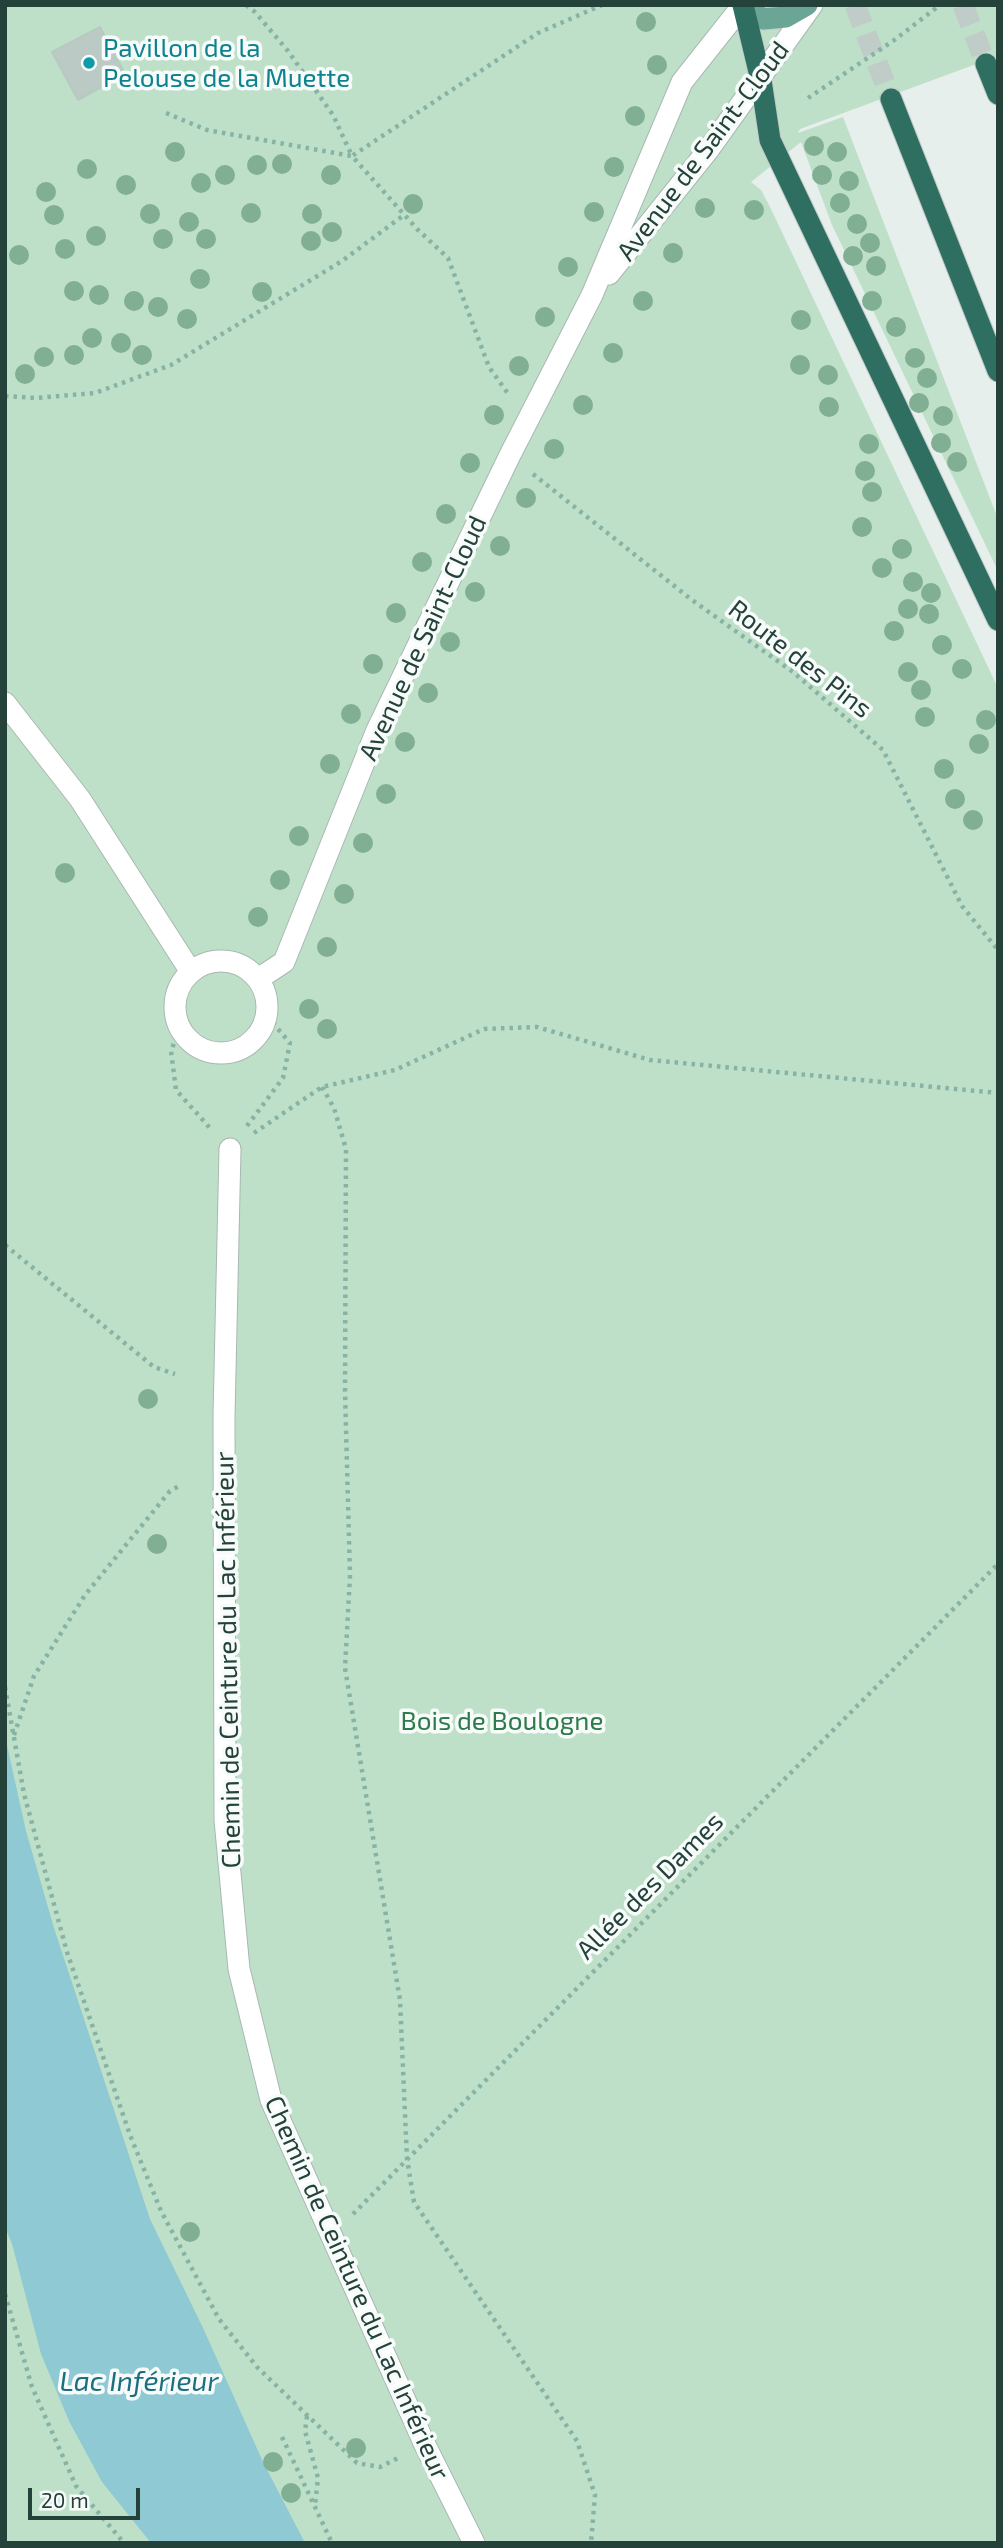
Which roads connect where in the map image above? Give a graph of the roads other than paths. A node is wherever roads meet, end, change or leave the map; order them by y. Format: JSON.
{"nodes":[{"id":1,"x":743,"y":5,"type":"edge"},
{"id":2,"x":807,"y":5,"type":"edge"},
{"id":3,"x":812,"y":5,"type":"edge"},
{"id":4,"x":986,"y":64,"type":"tunnel mouth"},
{"id":5,"x":761,"y":80,"type":"junction"},
{"id":6,"x":998,"y":93,"type":"edge"},
{"id":7,"x":891,"y":99,"type":"tunnel mouth"},
{"id":8,"x":592,"y":295,"type":"junction"},
{"id":9,"x":998,"y":371,"type":"edge"},
{"id":10,"x":998,"y":620,"type":"edge"},
{"id":11,"x":5,"y":703,"type":"edge"},
{"id":12,"x":191,"y":972,"type":"junction"},
{"id":13,"x":258,"y":979,"type":"junction"},
{"id":14,"x":230,"y":1149,"type":"road end"},
{"id":15,"x":474,"y":2543,"type":"edge"}],
"edges":[{"from":1,"to":2,"type":"main road"},
{"from":1,"to":5,"type":"highway"},
{"from":1,"to":8,"type":"street","name":"Avenue de Saint-Cloud"},
{"from":3,"to":5,"type":"street","name":"Avenue de Saint-Cloud"},
{"from":4,"to":6,"type":"highway"},
{"from":5,"to":8,"type":"street","name":"Avenue de Saint-Cloud"},
{"from":5,"to":10,"type":"highway"},
{"from":7,"to":9,"type":"highway"},
{"from":8,"to":13,"type":"street","name":"Avenue de Saint-Cloud"},
{"from":11,"to":12,"type":"street"},
{"from":12,"to":13,"type":"street"},
{"from":12,"to":13,"type":"street"},
{"from":14,"to":15,"type":"street","name":"Chemin de Ceinture du Lac Inférieur"}]}
